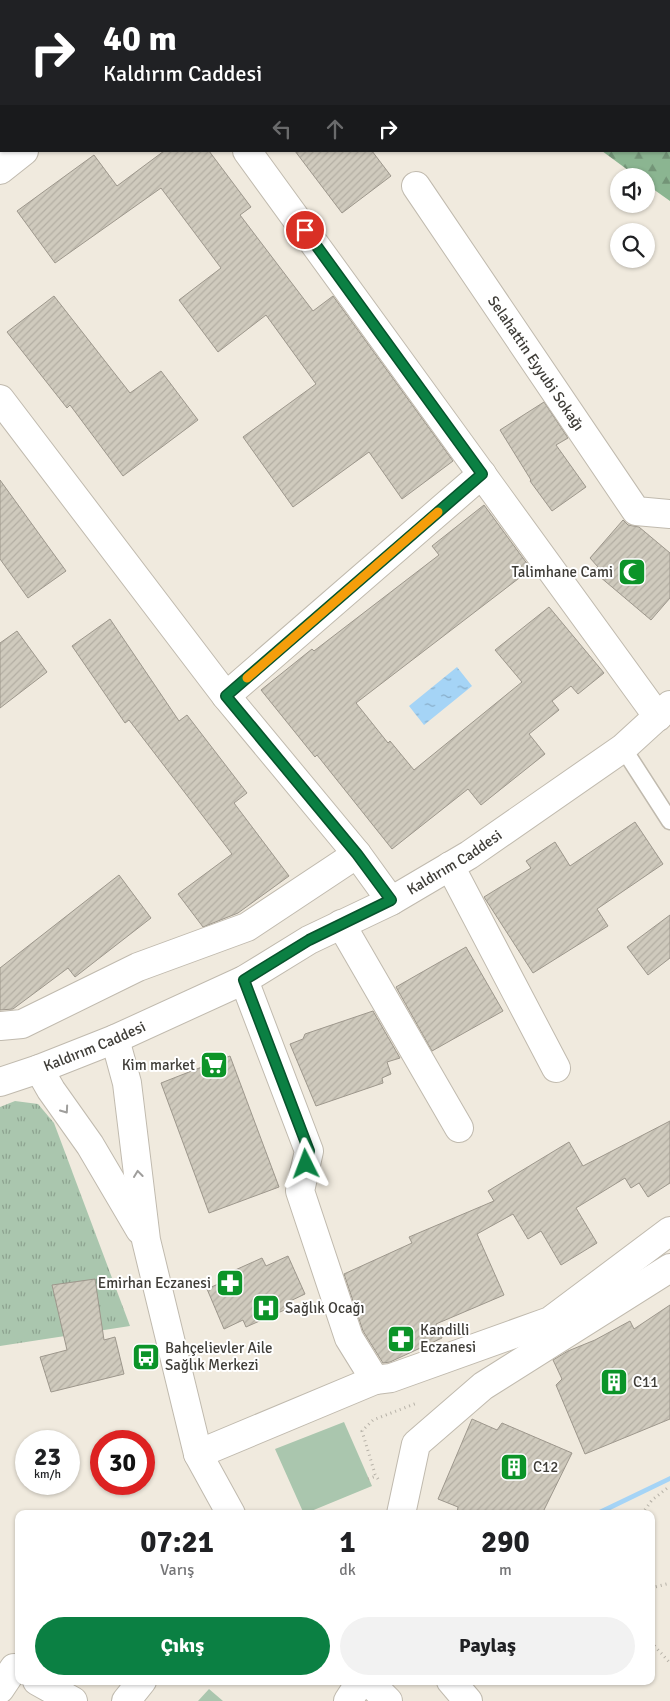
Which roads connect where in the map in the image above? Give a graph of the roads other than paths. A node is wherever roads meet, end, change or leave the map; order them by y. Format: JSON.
{"nodes":[{"id":1,"x":23,"y":152,"type":"edge"},
{"id":2,"x":248,"y":152,"type":"edge"},
{"id":3,"x":0,"y":170,"type":"edge"},
{"id":4,"x":416,"y":186,"type":"dead end"},
{"id":5,"x":0,"y":399,"type":"edge"},
{"id":6,"x":482,"y":474,"type":"junction"},
{"id":7,"x":670,"y":514,"type":"edge"},
{"id":8,"x":226,"y":696,"type":"junction"},
{"id":9,"x":664,"y":711,"type":"edge"},
{"id":10,"x":623,"y":748,"type":"junction"},
{"id":11,"x":670,"y":821,"type":"edge"},
{"id":12,"x":357,"y":854,"type":"junction"},
{"id":13,"x":450,"y":866,"type":"junction"},
{"id":14,"x":391,"y":900,"type":"junction"},
{"id":15,"x":341,"y":924,"type":"junction"},
{"id":16,"x":244,"y":980,"type":"junction"},
{"id":17,"x":0,"y":1026,"type":"edge"},
{"id":18,"x":115,"y":1039,"type":"junction"},
{"id":19,"x":556,"y":1068,"type":"dead end"},
{"id":20,"x":39,"y":1069,"type":"junction"},
{"id":21,"x":0,"y":1082,"type":"edge"},
{"id":22,"x":459,"y":1128,"type":"dead end"},
{"id":23,"x":670,"y":1231,"type":"edge"},
{"id":24,"x":146,"y":1240,"type":"junction"},
{"id":25,"x":670,"y":1268,"type":"edge"},
{"id":26,"x":375,"y":1380,"type":"junction"},
{"id":27,"x":198,"y":1454,"type":"junction"},
{"id":28,"x":229,"y":1510,"type":"edge"},
{"id":29,"x":402,"y":1510,"type":"edge"},
{"id":30,"x":44,"y":1685,"type":"edge"},
{"id":31,"x":139,"y":1685,"type":"edge"},
{"id":32,"x":358,"y":1685,"type":"edge"},
{"id":33,"x":372,"y":1685,"type":"edge"},
{"id":34,"x":454,"y":1685,"type":"edge"},
{"id":35,"x":72,"y":1695,"type":"edge"},
{"id":36,"x":126,"y":1701,"type":"edge"},
{"id":37,"x":348,"y":1701,"type":"edge"},
{"id":38,"x":388,"y":1701,"type":"edge"},
{"id":39,"x":468,"y":1701,"type":"edge"}],
"edges":[{"from":1,"to":3,"type":"street"},
{"from":2,"to":6,"type":"street"},
{"from":4,"to":7,"type":"street","name":"Selahattin Eyyubi Sokağı"},
{"from":5,"to":8,"type":"street"},
{"from":6,"to":8,"type":"street"},
{"from":6,"to":9,"type":"street"},
{"from":8,"to":12,"type":"street"},
{"from":9,"to":10,"type":"street","name":"Kaldırım Caddesi"},
{"from":10,"to":11,"type":"lane"},
{"from":10,"to":13,"type":"street","name":"Kaldırım Caddesi"},
{"from":12,"to":14,"type":"street"},
{"from":12,"to":17,"type":"street"},
{"from":13,"to":14,"type":"street","name":"Kaldırım Caddesi"},
{"from":13,"to":19,"type":"street"},
{"from":14,"to":15,"type":"street","name":"Kaldırım Caddesi"},
{"from":15,"to":16,"type":"street","name":"Kaldırım Caddesi"},
{"from":15,"to":22,"type":"street"},
{"from":16,"to":18,"type":"street","name":"Kaldırım Caddesi"},
{"from":16,"to":26,"type":"street"},
{"from":18,"to":20,"type":"street","name":"Kaldırım Caddesi"},
{"from":24,"to":18,"type":"street","one_way":true},
{"from":20,"to":21,"type":"street","name":"Kaldırım Caddesi"},
{"from":20,"to":24,"type":"street","one_way":true},
{"from":23,"to":26,"type":"street"},
{"from":24,"to":27,"type":"street"},
{"from":25,"to":29,"type":"street"},
{"from":26,"to":27,"type":"street"},
{"from":27,"to":28,"type":"street"},
{"from":30,"to":35,"type":"street"},
{"from":31,"to":36,"type":"street"},
{"from":32,"to":37,"type":"street"},
{"from":33,"to":38,"type":"street"},
{"from":34,"to":39,"type":"street"}]}
